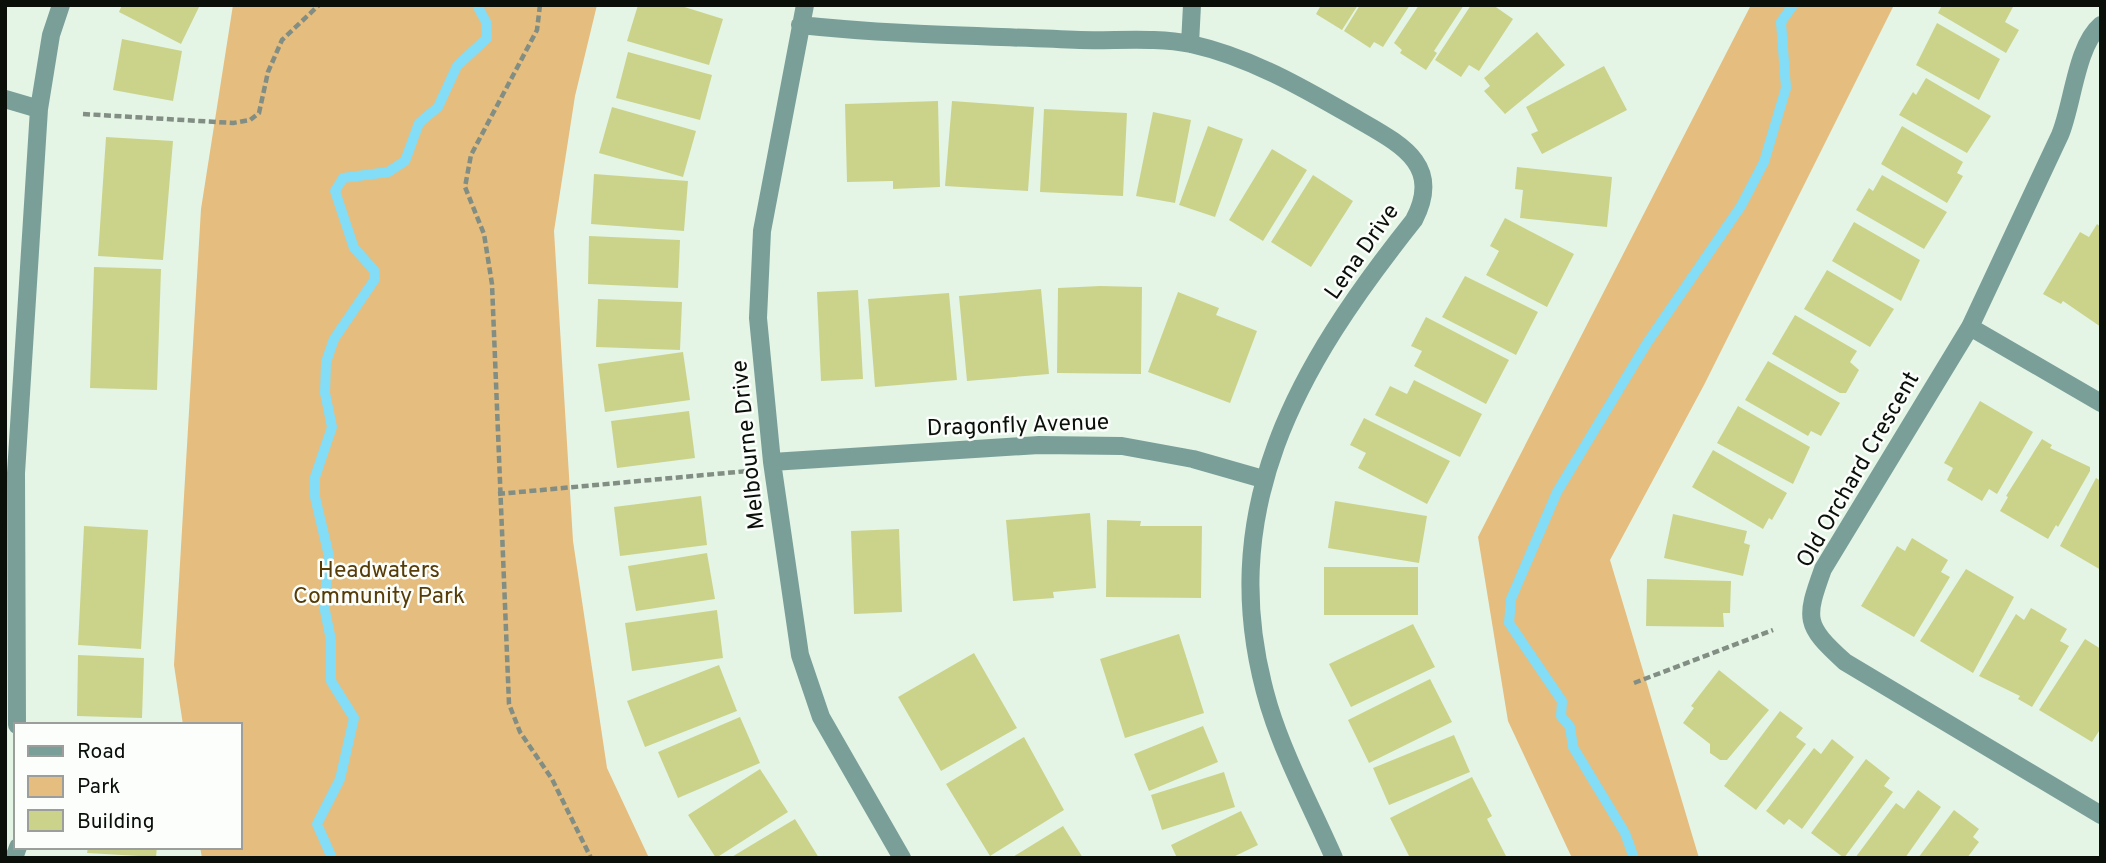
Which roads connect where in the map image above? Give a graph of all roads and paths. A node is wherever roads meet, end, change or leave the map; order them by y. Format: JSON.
{"nodes":[{"id":1,"x":61,"y":5,"type":"edge"},
{"id":2,"x":319,"y":5,"type":"edge"},
{"id":3,"x":540,"y":5,"type":"edge"},
{"id":4,"x":805,"y":5,"type":"edge"},
{"id":5,"x":1192,"y":5,"type":"edge"},
{"id":6,"x":800,"y":25,"type":"junction"},
{"id":7,"x":2101,"y":25,"type":"edge"},
{"id":8,"x":1190,"y":44,"type":"junction"},
{"id":9,"x":5,"y":99,"type":"edge"},
{"id":10,"x":39,"y":109,"type":"junction"},
{"id":11,"x":83,"y":114,"type":"dead end"},
{"id":12,"x":1970,"y":327,"type":"junction"},
{"id":13,"x":2101,"y":403,"type":"edge"},
{"id":14,"x":772,"y":462,"type":"junction"},
{"id":15,"x":752,"y":471,"type":"dead end"},
{"id":16,"x":11,"y":472,"type":"edge"},
{"id":17,"x":1263,"y":479,"type":"junction"},
{"id":18,"x":498,"y":494,"type":"junction"},
{"id":19,"x":1773,"y":630,"type":"dead end"},
{"id":20,"x":1634,"y":683,"type":"dead end"},
{"id":21,"x":17,"y":723,"type":"edge"},
{"id":22,"x":2101,"y":815,"type":"edge"},
{"id":23,"x":591,"y":858,"type":"edge"},
{"id":24,"x":902,"y":858,"type":"edge"},
{"id":25,"x":1334,"y":858,"type":"edge"}],
"edges":[{"from":1,"to":10,"type":"street"},
{"from":2,"to":11,"type":"path"},
{"from":3,"to":18,"type":"path"},
{"from":4,"to":6,"type":"street","name":"Melbourne Drive"},
{"from":5,"to":8,"type":"street"},
{"from":6,"to":8,"type":"street","name":"Lena Drive"},
{"from":6,"to":14,"type":"street","name":"Melbourne Drive"},
{"from":7,"to":12,"type":"street","name":"Old Orchard Crescent"},
{"from":8,"to":17,"type":"street","name":"Lena Drive"},
{"from":9,"to":10,"type":"street"},
{"from":10,"to":16,"type":"street"},
{"from":12,"to":13,"type":"street"},
{"from":12,"to":22,"type":"street","name":"Old Orchard Crescent"},
{"from":14,"to":17,"type":"street","name":"Dragonfly Avenue"},
{"from":14,"to":24,"type":"street","name":"Melbourne Drive"},
{"from":15,"to":18,"type":"path"},
{"from":16,"to":21,"type":"street"},
{"from":17,"to":25,"type":"street","name":"Lena Drive"},
{"from":18,"to":23,"type":"path"},
{"from":19,"to":20,"type":"path"}]}
